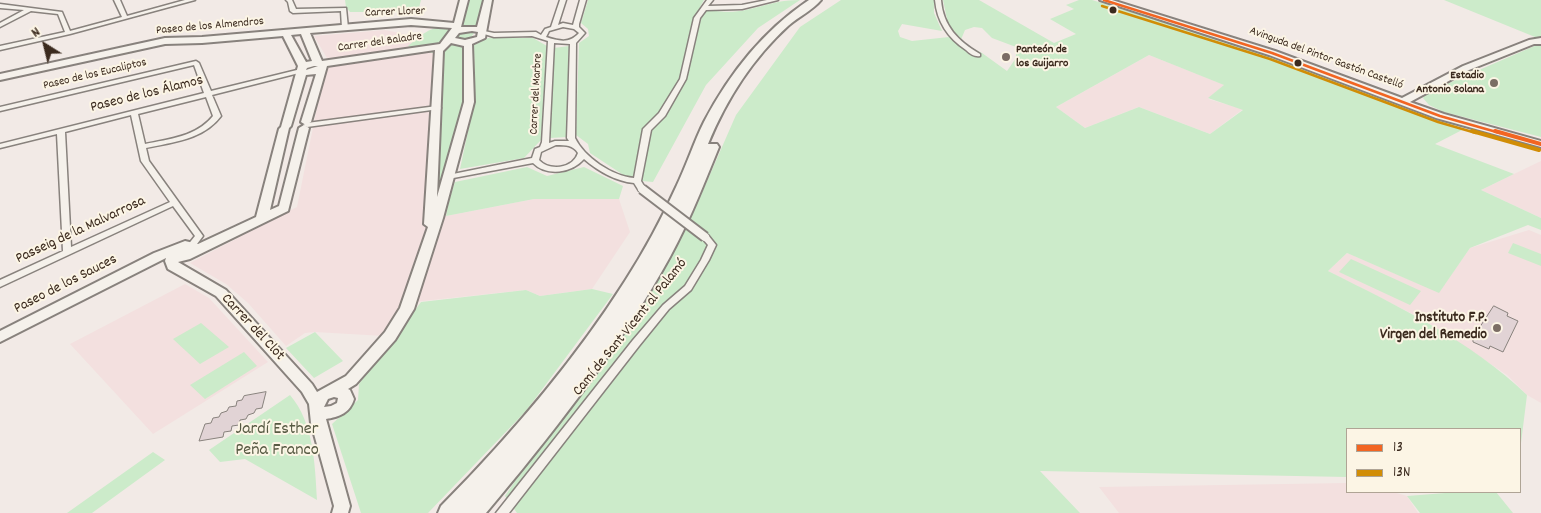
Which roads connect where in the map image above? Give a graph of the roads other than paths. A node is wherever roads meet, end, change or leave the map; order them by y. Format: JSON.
{"nodes":[{"id":1,"x":117,"y":0,"type":"edge"},
{"id":2,"x":192,"y":0,"type":"edge"},
{"id":3,"x":289,"y":0,"type":"edge"},
{"id":4,"x":464,"y":0,"type":"edge"},
{"id":5,"x":488,"y":0,"type":"edge"},
{"id":6,"x":563,"y":0,"type":"edge"},
{"id":7,"x":583,"y":0,"type":"edge"},
{"id":8,"x":710,"y":0,"type":"edge"},
{"id":9,"x":772,"y":0,"type":"edge"},
{"id":10,"x":818,"y":0,"type":"edge"},
{"id":11,"x":938,"y":0,"type":"edge"},
{"id":12,"x":1104,"y":0,"type":"edge"},
{"id":13,"x":0,"y":6,"type":"edge"},
{"id":14,"x":705,"y":8,"type":"junction"},
{"id":15,"x":30,"y":10,"type":"junction"},
{"id":16,"x":125,"y":18,"type":"junction"},
{"id":17,"x":0,"y":25,"type":"edge"},
{"id":18,"x":554,"y":27,"type":"junction"},
{"id":19,"x":576,"y":27,"type":"junction"},
{"id":20,"x":346,"y":28,"type":"junction"},
{"id":21,"x":456,"y":28,"type":"junction"},
{"id":22,"x":305,"y":32,"type":"junction"},
{"id":23,"x":68,"y":33,"type":"junction"},
{"id":24,"x":286,"y":33,"type":"junction"},
{"id":25,"x":482,"y":34,"type":"junction"},
{"id":26,"x":532,"y":34,"type":"joint"},
{"id":27,"x":544,"y":34,"type":"junction"},
{"id":28,"x":494,"y":35,"type":"joint"},
{"id":29,"x":450,"y":39,"type":"junction"},
{"id":30,"x":575,"y":40,"type":"junction"},
{"id":31,"x":551,"y":42,"type":"junction"},
{"id":32,"x":1541,"y":42,"type":"edge"},
{"id":33,"x":466,"y":43,"type":"junction"},
{"id":34,"x":0,"y":48,"type":"edge"},
{"id":35,"x":440,"y":49,"type":"junction"},
{"id":36,"x":978,"y":54,"type":"dead end"},
{"id":37,"x":320,"y":65,"type":"junction"},
{"id":38,"x":302,"y":70,"type":"junction"},
{"id":39,"x":0,"y":77,"type":"edge"},
{"id":40,"x":1434,"y":84,"type":"junction"},
{"id":41,"x":207,"y":93,"type":"junction"},
{"id":42,"x":1385,"y":95,"type":"junction"},
{"id":43,"x":1415,"y":95,"type":"junction"},
{"id":44,"x":1404,"y":101,"type":"junction"},
{"id":45,"x":437,"y":108,"type":"junction"},
{"id":46,"x":0,"y":109,"type":"edge"},
{"id":47,"x":1427,"y":109,"type":"junction"},
{"id":48,"x":134,"y":113,"type":"junction"},
{"id":49,"x":306,"y":125,"type":"junction"},
{"id":50,"x":285,"y":128,"type":"junction"},
{"id":51,"x":61,"y":131,"type":"junction"},
{"id":52,"x":1541,"y":143,"type":"edge"},
{"id":53,"x":574,"y":144,"type":"junction"},
{"id":54,"x":0,"y":146,"type":"edge"},
{"id":55,"x":142,"y":147,"type":"junction"},
{"id":56,"x":544,"y":147,"type":"junction"},
{"id":57,"x":582,"y":153,"type":"junction"},
{"id":58,"x":535,"y":160,"type":"junction"},
{"id":59,"x":574,"y":164,"type":"junction"},
{"id":60,"x":596,"y":165,"type":"junction"},
{"id":61,"x":448,"y":178,"type":"junction"},
{"id":62,"x":637,"y":181,"type":"junction"},
{"id":63,"x":174,"y":202,"type":"junction"},
{"id":64,"x":262,"y":218,"type":"junction"},
{"id":65,"x":429,"y":237,"type":"junction"},
{"id":66,"x":217,"y":239,"type":"junction"},
{"id":67,"x":184,"y":251,"type":"junction"},
{"id":68,"x":67,"y":252,"type":"junction"},
{"id":69,"x":151,"y":262,"type":"joint"},
{"id":70,"x":0,"y":284,"type":"edge"},
{"id":71,"x":0,"y":337,"type":"edge"},
{"id":72,"x":307,"y":388,"type":"junction"},
{"id":73,"x":336,"y":393,"type":"junction"},
{"id":74,"x":317,"y":408,"type":"junction"},
{"id":75,"x":336,"y":411,"type":"junction"},
{"id":76,"x":322,"y":434,"type":"junction"},
{"id":77,"x":340,"y":513,"type":"edge"},
{"id":78,"x":449,"y":513,"type":"edge"},
{"id":79,"x":472,"y":513,"type":"edge"},
{"id":80,"x":502,"y":513,"type":"edge"}],
"edges":[{"from":1,"to":16,"type":"street"},
{"from":2,"to":16,"type":"street"},
{"from":3,"to":20,"type":"street"},
{"from":4,"to":21,"type":"street"},
{"from":5,"to":25,"type":"street"},
{"from":6,"to":18,"type":"street"},
{"from":7,"to":19,"type":"street"},
{"from":8,"to":14,"type":"street"},
{"from":9,"to":14,"type":"street"},
{"from":10,"to":78,"type":"highway"},
{"from":10,"to":79,"type":"highway"},
{"from":11,"to":36,"type":"street"},
{"from":12,"to":42,"type":"street","name":"Avinguda del Pintor Gastón Castelló"},
{"from":13,"to":15,"type":"street"},
{"from":14,"to":62,"type":"street"},
{"from":15,"to":17,"type":"street"},
{"from":15,"to":23,"type":"street"},
{"from":16,"to":23,"type":"street"},
{"from":18,"to":19,"type":"street"},
{"from":18,"to":27,"type":"street"},
{"from":19,"to":30,"type":"street"},
{"from":20,"to":21,"type":"street","name":"Carrer Llorer"},
{"from":20,"to":22,"type":"street","name":"Carrer Llorer"},
{"from":21,"to":25,"type":"street","name":"Carrer Llorer"},
{"from":21,"to":29,"type":"street"},
{"from":22,"to":24,"type":"street","name":"Paseo de los Almendros"},
{"from":22,"to":37,"type":"street"},
{"from":23,"to":34,"type":"street"},
{"from":24,"to":38,"type":"street"},
{"from":24,"to":39,"type":"street","name":"Paseo de los Almendros"},
{"from":25,"to":28,"type":"street"},
{"from":25,"to":33,"type":"street","name":"Carrer del Baladre"},
{"from":26,"to":27,"type":"street"},
{"from":26,"to":28,"type":"street"},
{"from":27,"to":31,"type":"street"},
{"from":29,"to":33,"type":"street"},
{"from":29,"to":35,"type":"street"},
{"from":30,"to":31,"type":"street"},
{"from":30,"to":53,"type":"street"},
{"from":31,"to":56,"type":"street","name":"Carrer del Marbre"},
{"from":32,"to":40,"type":"street"},
{"from":33,"to":35,"type":"street","name":"Carrer del Baladre"},
{"from":33,"to":61,"type":"street"},
{"from":35,"to":37,"type":"street","name":"Carrer del Baladre"},
{"from":35,"to":45,"type":"street"},
{"from":37,"to":38,"type":"street","name":"Carrer del Baladre"},
{"from":37,"to":49,"type":"street"},
{"from":38,"to":41,"type":"street","name":"Paseo de los Álamos"},
{"from":38,"to":50,"type":"street"},
{"from":40,"to":42,"type":"street"},
{"from":40,"to":43,"type":"street"},
{"from":41,"to":46,"type":"street","name":"Paseo de los Eucaliptos"},
{"from":41,"to":48,"type":"street","name":"Paseo de los Álamos"},
{"from":41,"to":55,"type":"street"},
{"from":42,"to":44,"type":"street","name":"Avinguda del Pintor Gastón Castelló"},
{"from":42,"to":52,"type":"street","name":"Avinguda del Pintor Gastón Castelló"},
{"from":43,"to":44,"type":"street"},
{"from":43,"to":47,"type":"street","name":"Avinguda del Pintor Gastón Castelló"},
{"from":44,"to":47,"type":"street","name":"Avinguda del Pintor Gastón Castelló"},
{"from":45,"to":49,"type":"street"},
{"from":45,"to":65,"type":"street"},
{"from":47,"to":52,"type":"street","name":"Avinguda del Pintor Gastón Castelló"},
{"from":48,"to":51,"type":"street","name":"Paseo de los Álamos"},
{"from":48,"to":55,"type":"street"},
{"from":49,"to":50,"type":"street"},
{"from":49,"to":64,"type":"street"},
{"from":50,"to":64,"type":"street"},
{"from":51,"to":54,"type":"street","name":"Paseo de los Álamos"},
{"from":51,"to":68,"type":"street"},
{"from":53,"to":56,"type":"street"},
{"from":53,"to":57,"type":"street"},
{"from":55,"to":63,"type":"street"},
{"from":56,"to":58,"type":"street"},
{"from":57,"to":59,"type":"street"},
{"from":57,"to":60,"type":"street"},
{"from":58,"to":59,"type":"street"},
{"from":58,"to":61,"type":"street"},
{"from":59,"to":60,"type":"street"},
{"from":60,"to":62,"type":"street"},
{"from":61,"to":65,"type":"street"},
{"from":62,"to":80,"type":"street","name":"Camí de Sant Vicent al Palamó","bridge":true},
{"from":63,"to":67,"type":"street"},
{"from":63,"to":68,"type":"street","name":"Passeig de la Malvarrosa"},
{"from":64,"to":66,"type":"street"},
{"from":65,"to":73,"type":"street"},
{"from":66,"to":67,"type":"street"},
{"from":66,"to":67,"type":"street"},
{"from":67,"to":69,"type":"street","name":"Carrer del Clot"},
{"from":67,"to":72,"type":"street","name":"Carrer del Clot"},
{"from":68,"to":70,"type":"street","name":"Passeig de la Malvarrosa"},
{"from":69,"to":71,"type":"street","name":"Paseo de los Sauces"},
{"from":72,"to":73,"type":"street"},
{"from":72,"to":74,"type":"street","name":"Carrer del Clot"},
{"from":73,"to":74,"type":"street"},
{"from":73,"to":75,"type":"street"},
{"from":74,"to":75,"type":"street"},
{"from":74,"to":76,"type":"street","name":"Carrer del Clot"},
{"from":75,"to":76,"type":"street"},
{"from":76,"to":77,"type":"street","name":"Carrer del Clot"}]}
